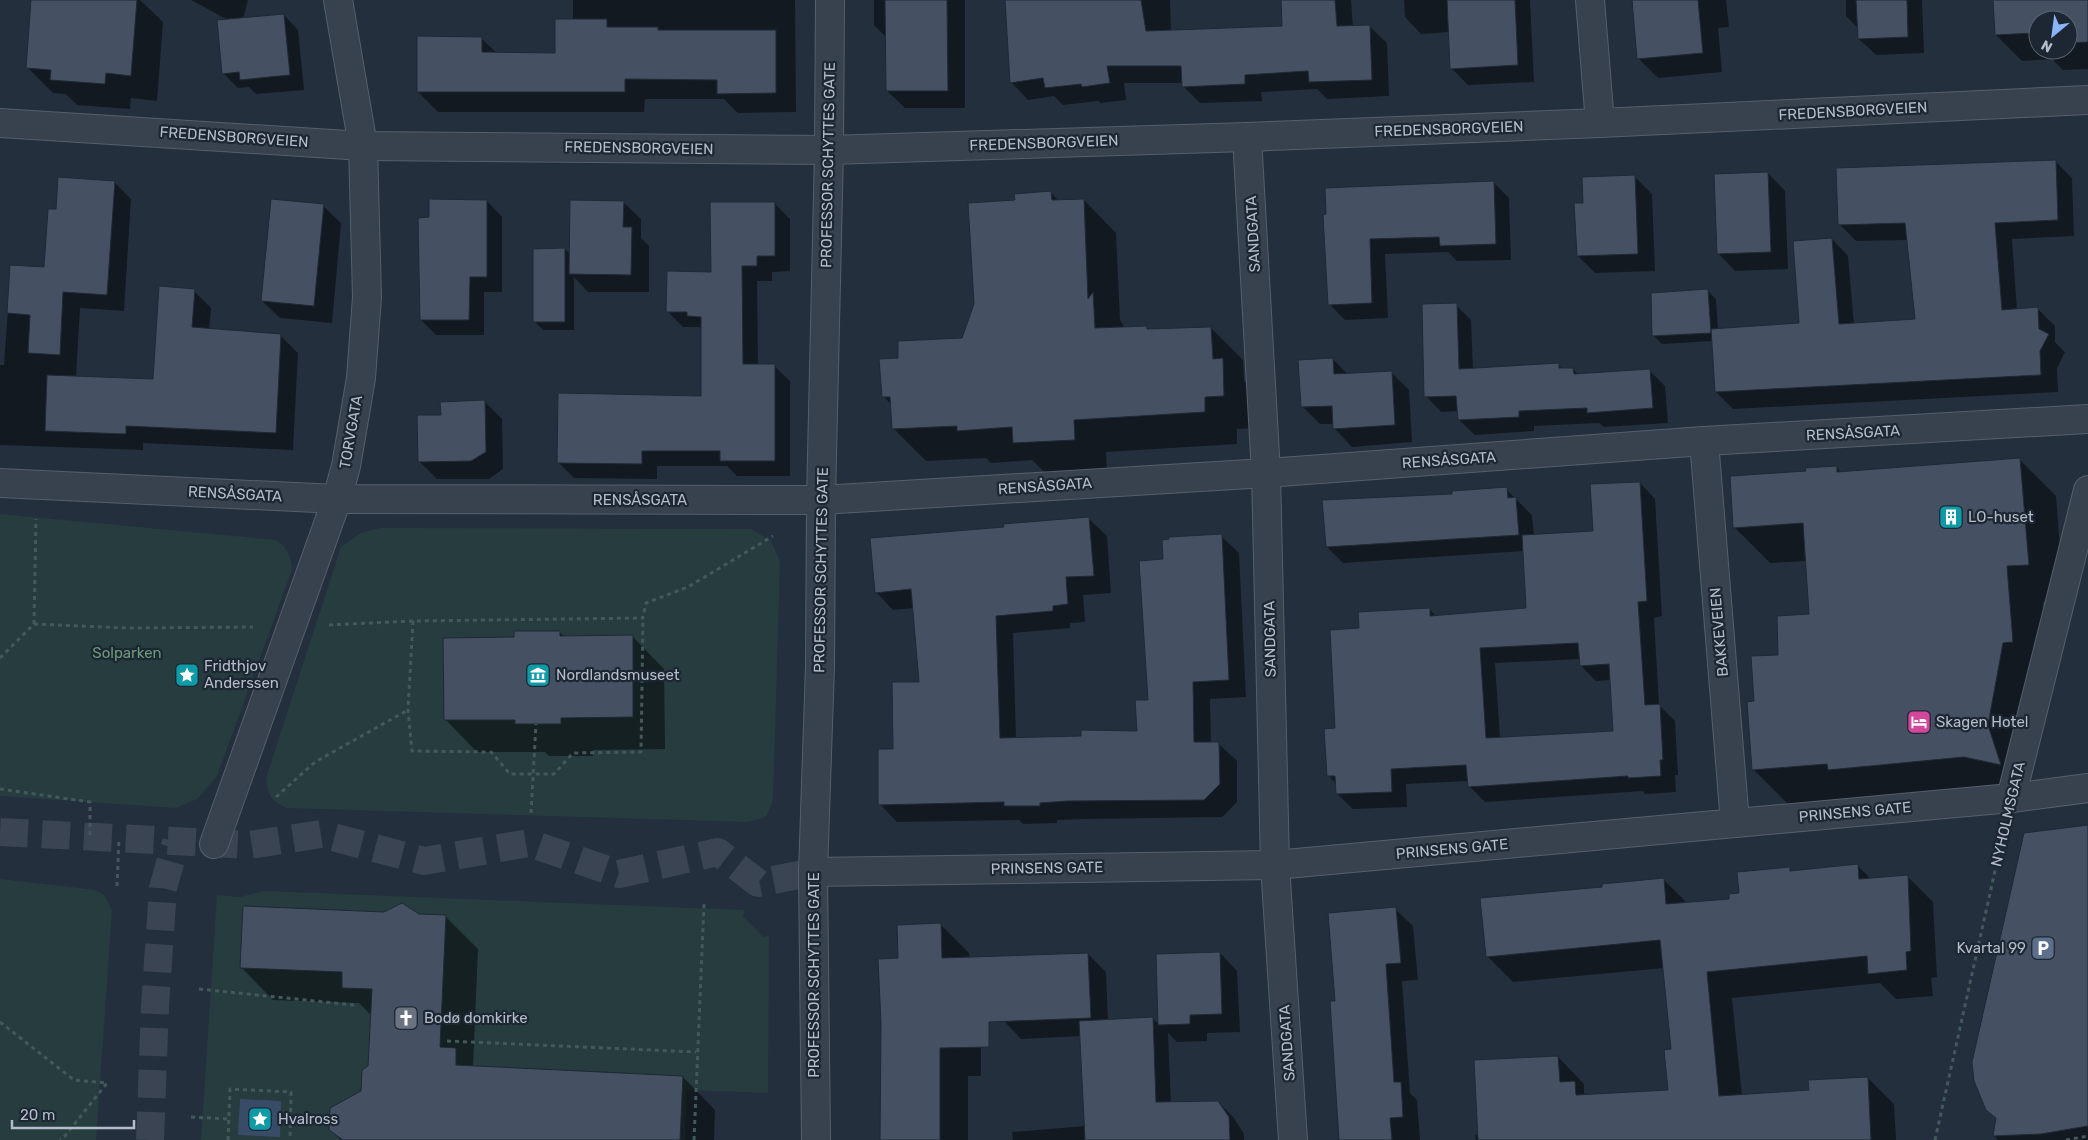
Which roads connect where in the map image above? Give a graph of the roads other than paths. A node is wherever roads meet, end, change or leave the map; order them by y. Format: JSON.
{"nodes":[{"id":1,"x":338,"y":0,"type":"edge"},
{"id":2,"x":830,"y":0,"type":"edge"},
{"id":3,"x":1590,"y":0,"type":"edge"},
{"id":4,"x":2088,"y":100,"type":"edge"},
{"id":5,"x":0,"y":122,"type":"edge"},
{"id":6,"x":1600,"y":123,"type":"junction"},
{"id":7,"x":1248,"y":137,"type":"junction"},
{"id":8,"x":363,"y":146,"type":"junction"},
{"id":9,"x":829,"y":150,"type":"junction"},
{"id":10,"x":2088,"y":419,"type":"edge"},
{"id":11,"x":1704,"y":441,"type":"junction"},
{"id":12,"x":1266,"y":473,"type":"junction"},
{"id":13,"x":0,"y":483,"type":"edge"},
{"id":14,"x":2088,"y":490,"type":"edge"},
{"id":15,"x":337,"y":498,"type":"junction"},
{"id":16,"x":821,"y":500,"type":"junction"},
{"id":17,"x":2088,"y":788,"type":"edge"},
{"id":18,"x":2011,"y":798,"type":"junction"},
{"id":19,"x":1735,"y":823,"type":"junction"},
{"id":20,"x":214,"y":844,"type":"dead end"},
{"id":21,"x":1275,"y":865,"type":"junction"},
{"id":22,"x":813,"y":872,"type":"junction"},
{"id":23,"x":816,"y":1140,"type":"edge"},
{"id":24,"x":1293,"y":1140,"type":"edge"}],
"edges":[{"from":1,"to":8,"type":"street","name":"TORVGATA"},
{"from":2,"to":9,"type":"street","name":"PROFESSOR SCHYTTES GATE"},
{"from":3,"to":6,"type":"street"},
{"from":4,"to":6,"type":"street","name":"FREDENSBORGVEIEN"},
{"from":5,"to":8,"type":"street","name":"FREDENSBORGVEIEN"},
{"from":6,"to":7,"type":"street","name":"FREDENSBORGVEIEN"},
{"from":7,"to":9,"type":"street","name":"FREDENSBORGVEIEN"},
{"from":7,"to":12,"type":"street","name":"SANDGATA"},
{"from":8,"to":9,"type":"street","name":"FREDENSBORGVEIEN"},
{"from":8,"to":15,"type":"street","name":"TORVGATA"},
{"from":9,"to":16,"type":"street","name":"PROFESSOR SCHYTTES GATE"},
{"from":10,"to":11,"type":"street","name":"RENSÅSGATA"},
{"from":11,"to":12,"type":"street","name":"RENSÅSGATA"},
{"from":11,"to":19,"type":"street","name":"BAKKEVEIEN"},
{"from":12,"to":16,"type":"street","name":"RENSÅSGATA"},
{"from":12,"to":21,"type":"street","name":"SANDGATA"},
{"from":13,"to":15,"type":"street","name":"RENSÅSGATA"},
{"from":14,"to":18,"type":"street","name":"NYHOLMSGATA"},
{"from":15,"to":16,"type":"street","name":"RENSÅSGATA"},
{"from":15,"to":20,"type":"street","name":"TORVGATA"},
{"from":16,"to":22,"type":"street","name":"PROFESSOR SCHYTTES GATE"},
{"from":17,"to":18,"type":"street","name":"PRINSENS GATE"},
{"from":18,"to":19,"type":"street","name":"PRINSENS GATE"},
{"from":19,"to":21,"type":"street","name":"PRINSENS GATE"},
{"from":21,"to":22,"type":"street","name":"PRINSENS GATE"},
{"from":21,"to":24,"type":"street","name":"SANDGATA"},
{"from":22,"to":23,"type":"street","name":"PROFESSOR SCHYTTES GATE"}]}
